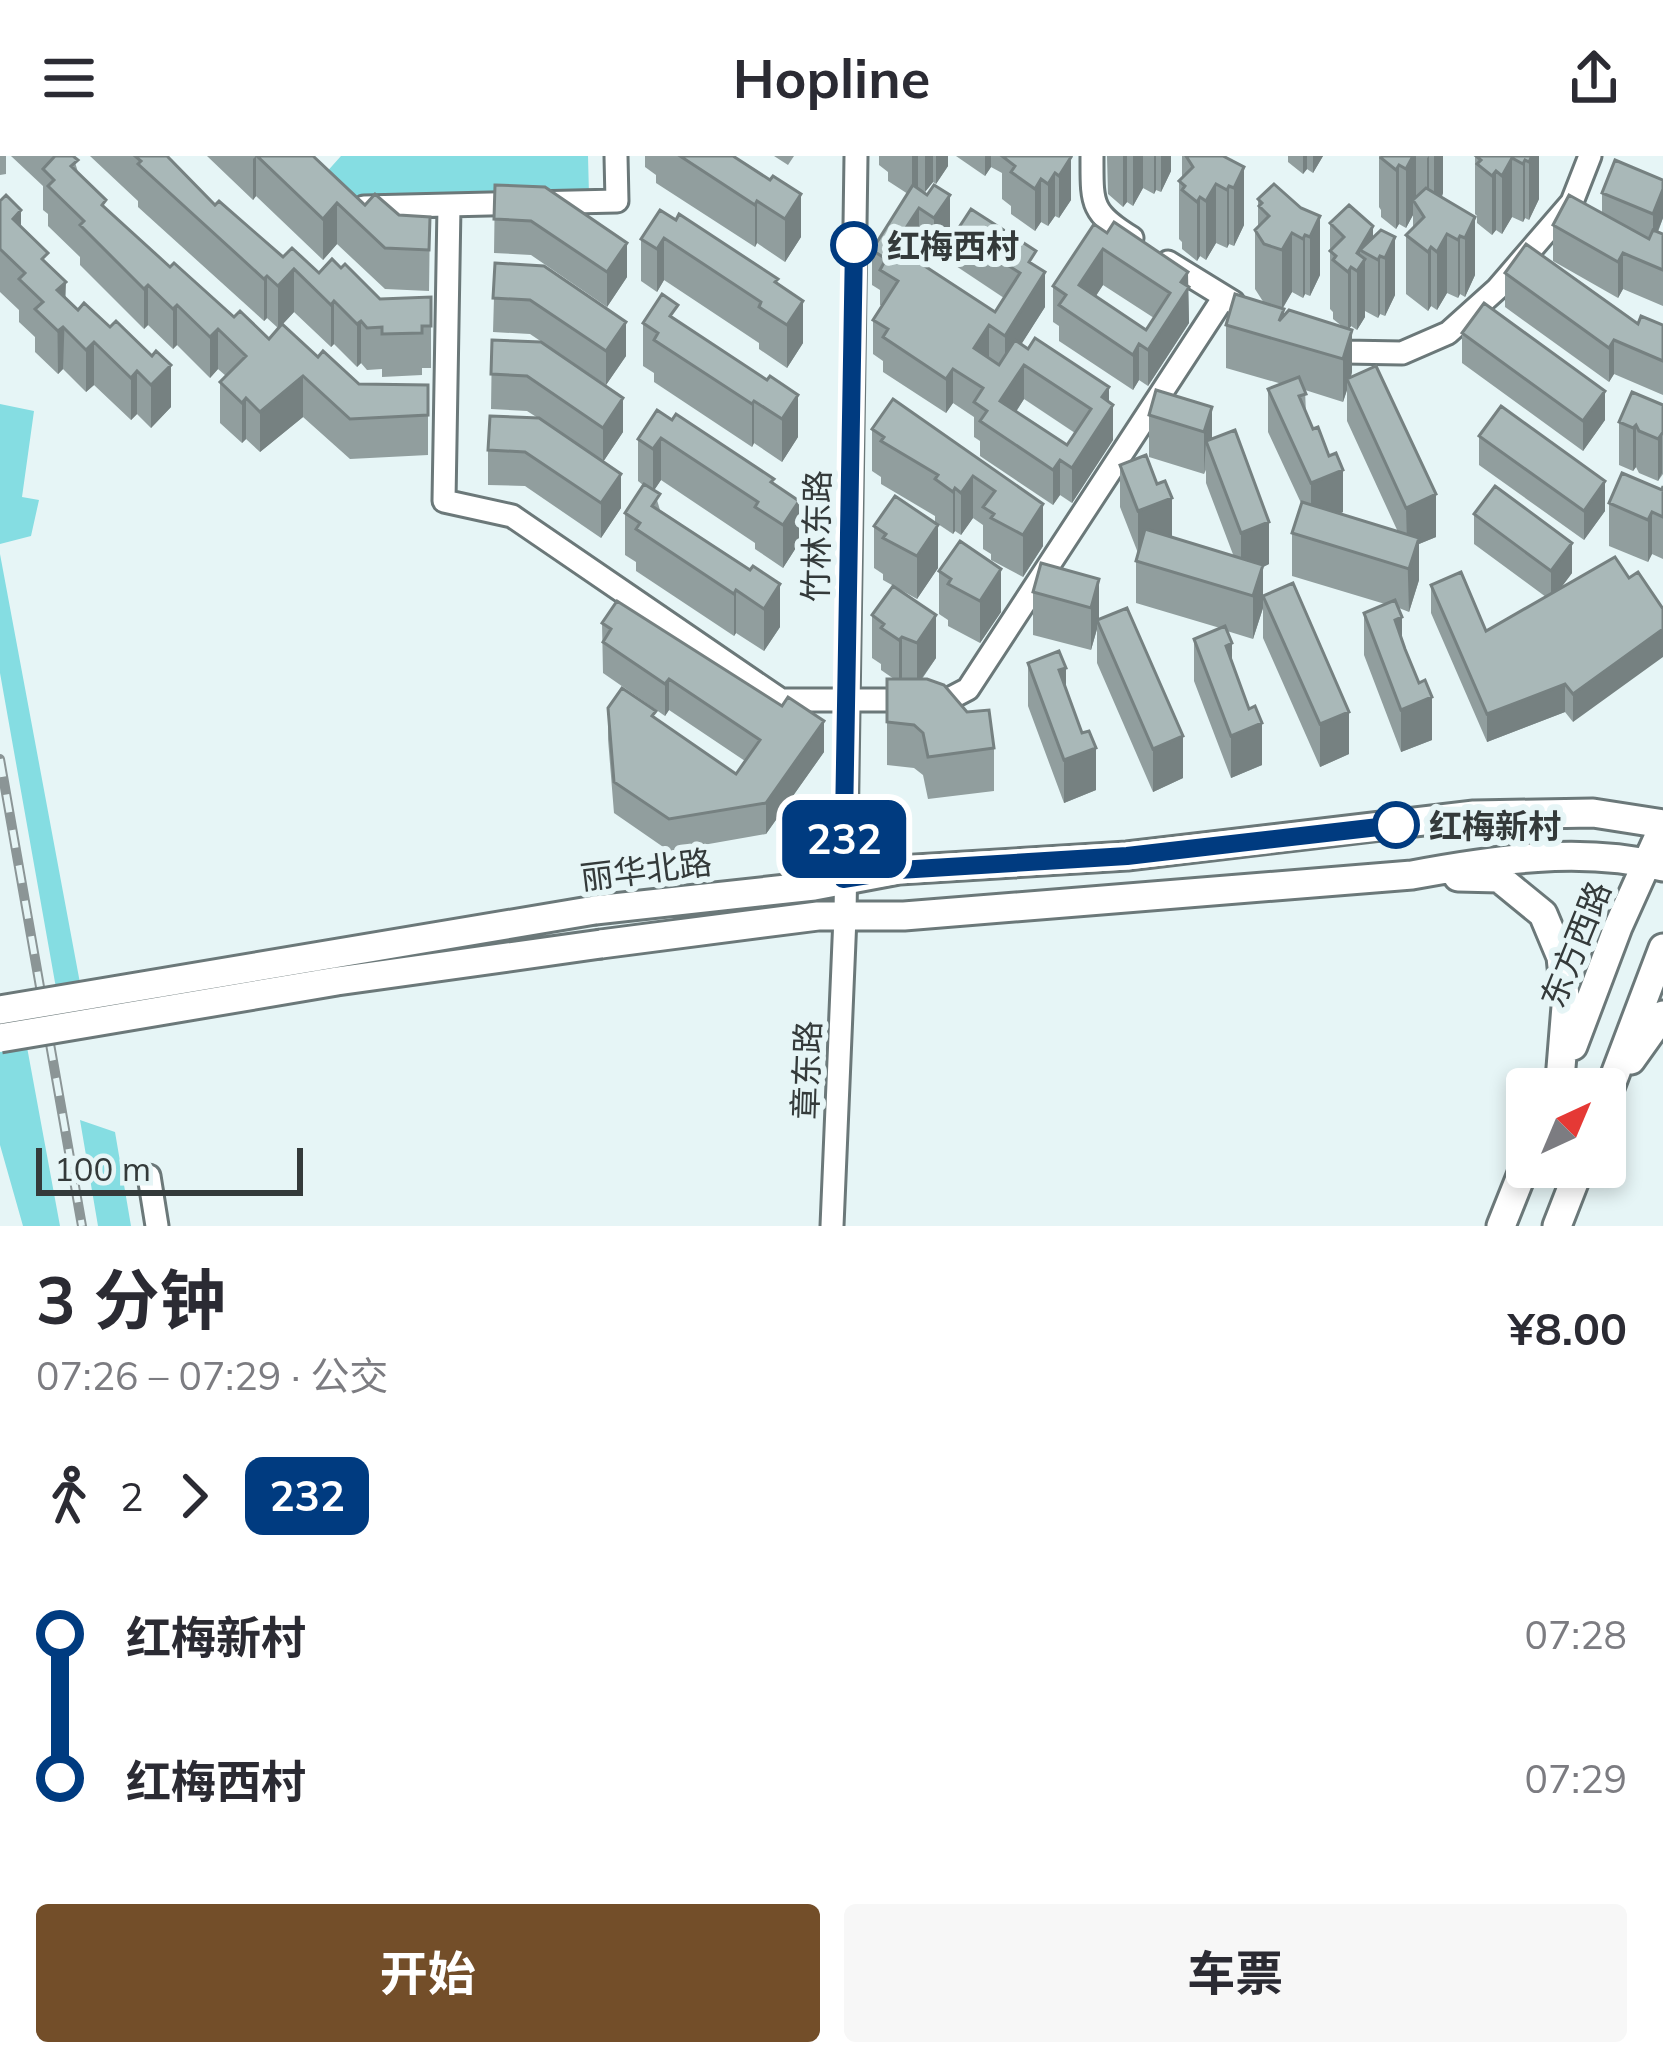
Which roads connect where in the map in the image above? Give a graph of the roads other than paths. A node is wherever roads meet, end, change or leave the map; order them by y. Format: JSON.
{"nodes":[{"id":1,"x":616,"y":156,"type":"edge"},
{"id":2,"x":856,"y":156,"type":"edge"},
{"id":3,"x":1092,"y":156,"type":"edge"},
{"id":4,"x":1590,"y":156,"type":"edge"},
{"id":5,"x":349,"y":201,"type":"edge"},
{"id":6,"x":449,"y":206,"type":"junction"},
{"id":7,"x":1224,"y":297,"type":"junction"},
{"id":8,"x":1259,"y":317,"type":"edge"},
{"id":9,"x":1311,"y":341,"type":"edge"},
{"id":10,"x":846,"y":698,"type":"junction"},
{"id":11,"x":1663,"y":825,"type":"edge"},
{"id":12,"x":1655,"y":865,"type":"edge"},
{"id":13,"x":1412,"y":875,"type":"junction"},
{"id":14,"x":843,"y":879,"type":"junction"},
{"id":15,"x":845,"y":916,"type":"junction"},
{"id":16,"x":1663,"y":948,"type":"edge"},
{"id":17,"x":0,"y":1010,"type":"edge"},
{"id":18,"x":1663,"y":1015,"type":"edge"},
{"id":19,"x":0,"y":1038,"type":"edge"},
{"id":20,"x":1560,"y":1068,"type":"edge"},
{"id":21,"x":1565,"y":1068,"type":"edge"},
{"id":22,"x":1617,"y":1068,"type":"edge"},
{"id":23,"x":1626,"y":1068,"type":"edge"},
{"id":24,"x":149,"y":1176,"type":"dead end"},
{"id":25,"x":1516,"y":1188,"type":"edge"},
{"id":26,"x":1572,"y":1188,"type":"edge"},
{"id":27,"x":157,"y":1226,"type":"edge"},
{"id":28,"x":832,"y":1226,"type":"edge"},
{"id":29,"x":1501,"y":1226,"type":"edge"},
{"id":30,"x":1557,"y":1226,"type":"edge"}],
"edges":[{"from":1,"to":6,"type":"street"},
{"from":2,"to":10,"type":"street","name":"竹林东路"},
{"from":3,"to":7,"type":"street"},
{"from":4,"to":9,"type":"street"},
{"from":5,"to":6,"type":"street"},
{"from":6,"to":10,"type":"street"},
{"from":7,"to":8,"type":"street"},
{"from":7,"to":10,"type":"street"},
{"from":10,"to":14,"type":"street","name":"竹林东路"},
{"from":11,"to":12,"type":"main road","name":"东方西路"},
{"from":11,"to":14,"type":"main road","name":"丽华北路"},
{"from":12,"to":13,"type":"main road","name":"丽华北路"},
{"from":12,"to":21,"type":"main road","name":"东方西路"},
{"from":13,"to":15,"type":"main road","name":"丽华北路"},
{"from":13,"to":20,"type":"main road"},
{"from":14,"to":15,"type":"street","name":"竹林东路"},
{"from":14,"to":17,"type":"main road","name":"丽华北路","bridge":true},
{"from":15,"to":19,"type":"main road","name":"丽华北路","bridge":true},
{"from":15,"to":28,"type":"street","name":"章东路"},
{"from":16,"to":22,"type":"main road"},
{"from":18,"to":23,"type":"main road"},
{"from":24,"to":27,"type":"street"},
{"from":25,"to":29,"type":"main road"},
{"from":26,"to":30,"type":"main road"}]}
